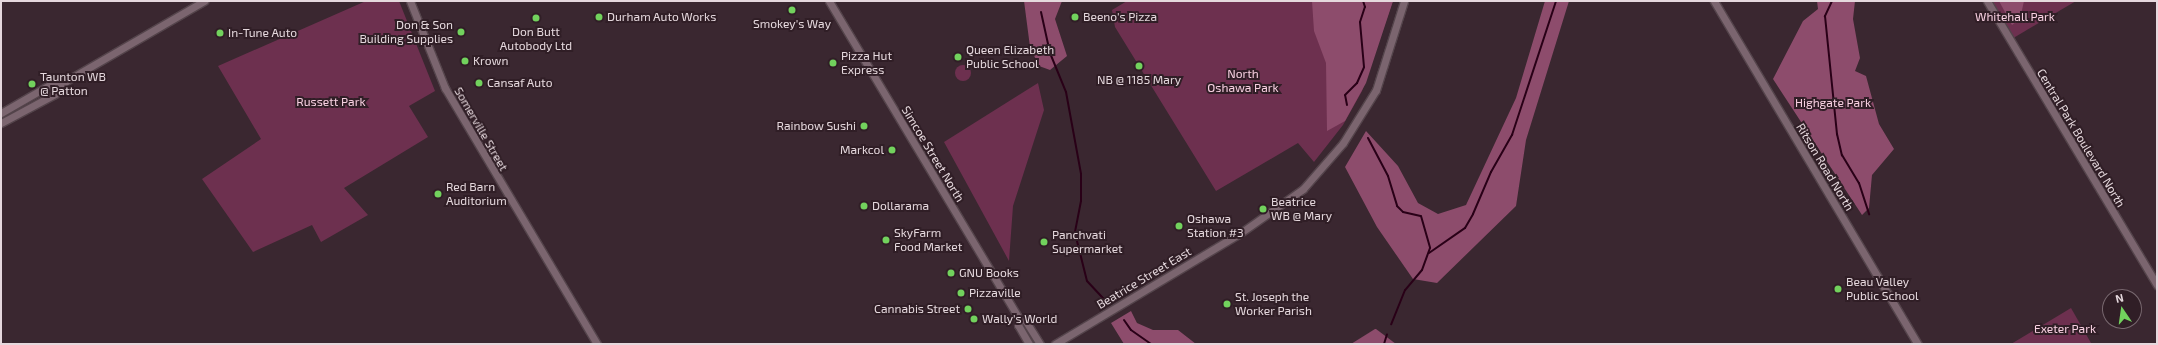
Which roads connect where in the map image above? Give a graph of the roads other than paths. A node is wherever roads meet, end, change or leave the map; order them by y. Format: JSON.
{"nodes":[{"id":1,"x":204,"y":1,"type":"edge"},
{"id":2,"x":410,"y":1,"type":"edge"},
{"id":3,"x":829,"y":1,"type":"edge"},
{"id":4,"x":1404,"y":1,"type":"edge"},
{"id":5,"x":1714,"y":1,"type":"edge"},
{"id":6,"x":1987,"y":1,"type":"edge"},
{"id":7,"x":66,"y":81,"type":"junction"},
{"id":8,"x":1,"y":113,"type":"edge"},
{"id":9,"x":1,"y":123,"type":"edge"},
{"id":10,"x":2157,"y":285,"type":"edge"},
{"id":11,"x":1019,"y":319,"type":"junction"},
{"id":12,"x":597,"y":344,"type":"edge"},
{"id":13,"x":1029,"y":344,"type":"edge"},
{"id":14,"x":1040,"y":344,"type":"edge"},
{"id":15,"x":1055,"y":344,"type":"edge"},
{"id":16,"x":1918,"y":344,"type":"edge"}],
"edges":[{"from":1,"to":7,"type":"street"},
{"from":2,"to":12,"type":"street","name":"Somerville Street"},
{"from":3,"to":11,"type":"street","name":"Simcoe Street North"},
{"from":4,"to":15,"type":"street","name":"Beatrice Street East"},
{"from":5,"to":16,"type":"street","name":"Ritson Road North"},
{"from":6,"to":10,"type":"street","name":"Central Park Boulevard North"},
{"from":7,"to":8,"type":"street"},
{"from":7,"to":9,"type":"street"},
{"from":11,"to":13,"type":"street","name":"Simcoe Street North"},
{"from":11,"to":14,"type":"street","name":"Simcoe Street North"}]}
